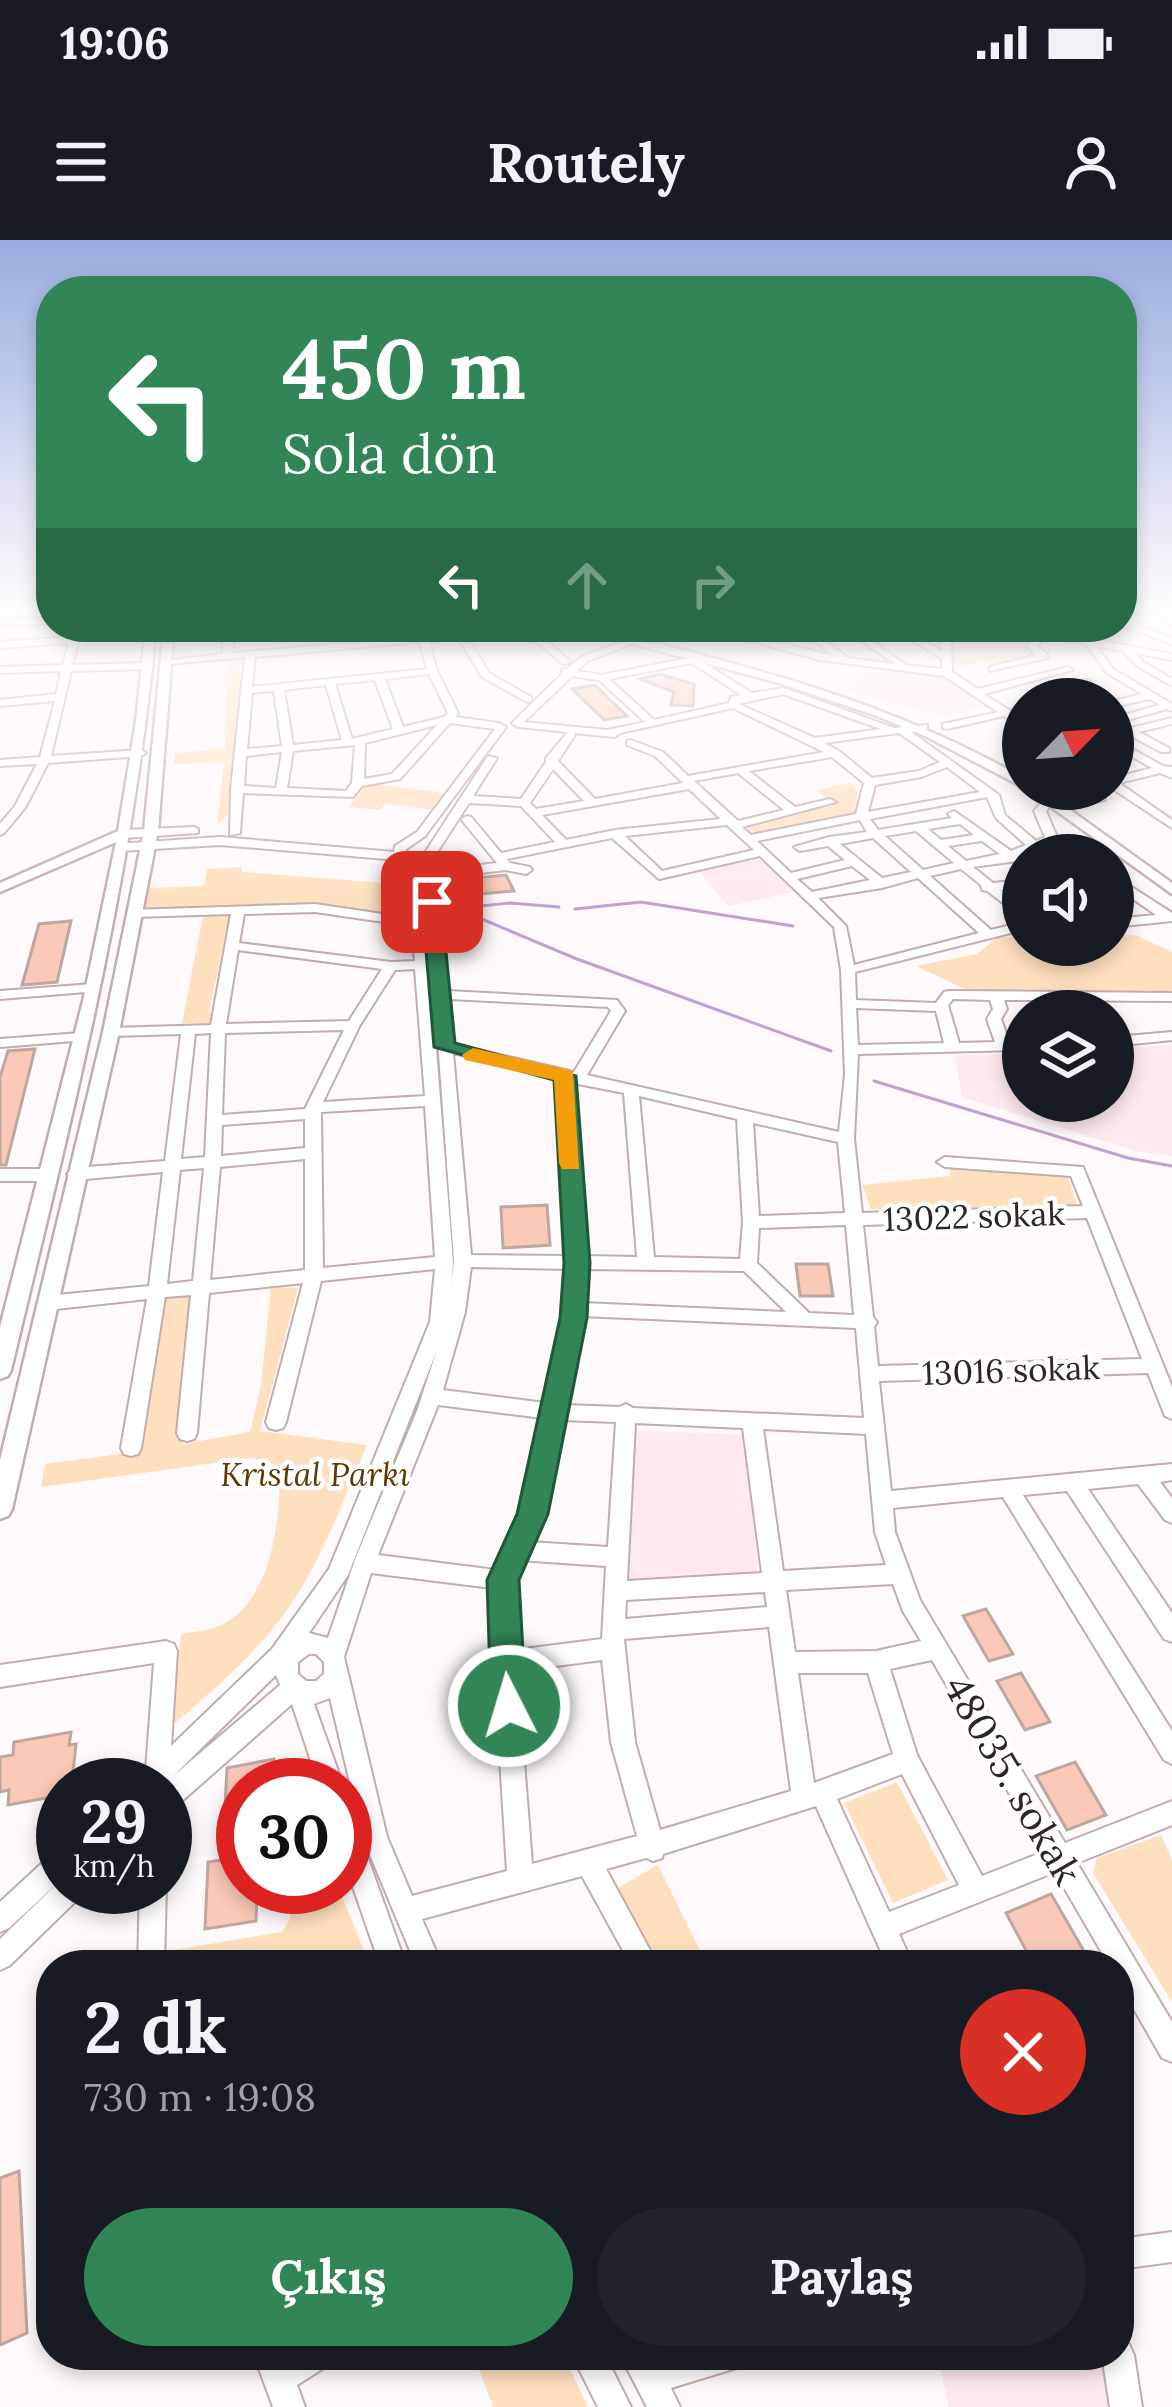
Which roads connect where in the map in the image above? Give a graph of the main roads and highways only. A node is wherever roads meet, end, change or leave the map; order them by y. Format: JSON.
{"nodes":[{"id":1,"x":145,"y":707,"type":"edge"},
{"id":2,"x":165,"y":707,"type":"edge"},
{"id":3,"x":872,"y":707,"type":"edge"},
{"id":4,"x":937,"y":727,"type":"junction"},
{"id":5,"x":1002,"y":761,"type":"edge"},
{"id":6,"x":1002,"y":769,"type":"edge"},
{"id":7,"x":1070,"y":810,"type":"edge"},
{"id":8,"x":1079,"y":810,"type":"edge"},
{"id":9,"x":115,"y":843,"type":"junction"},
{"id":10,"x":1172,"y":878,"type":"edge"},
{"id":11,"x":4,"y":886,"type":"edge"},
{"id":12,"x":1172,"y":890,"type":"edge"},
{"id":13,"x":8,"y":1305,"type":"edge"},
{"id":14,"x":0,"y":1370,"type":"edge"},
{"id":15,"x":0,"y":1509,"type":"edge"}],
"edges":[{"from":1,"to":9,"type":"main road"},
{"from":2,"to":15,"type":"main road"},
{"from":3,"to":4,"type":"main road"},
{"from":4,"to":5,"type":"main road"},
{"from":4,"to":6,"type":"main road"},
{"from":7,"to":12,"type":"main road"},
{"from":8,"to":10,"type":"main road"},
{"from":9,"to":11,"type":"main road"},
{"from":9,"to":13,"type":"main road"},
{"from":13,"to":14,"type":"main road"}]}
